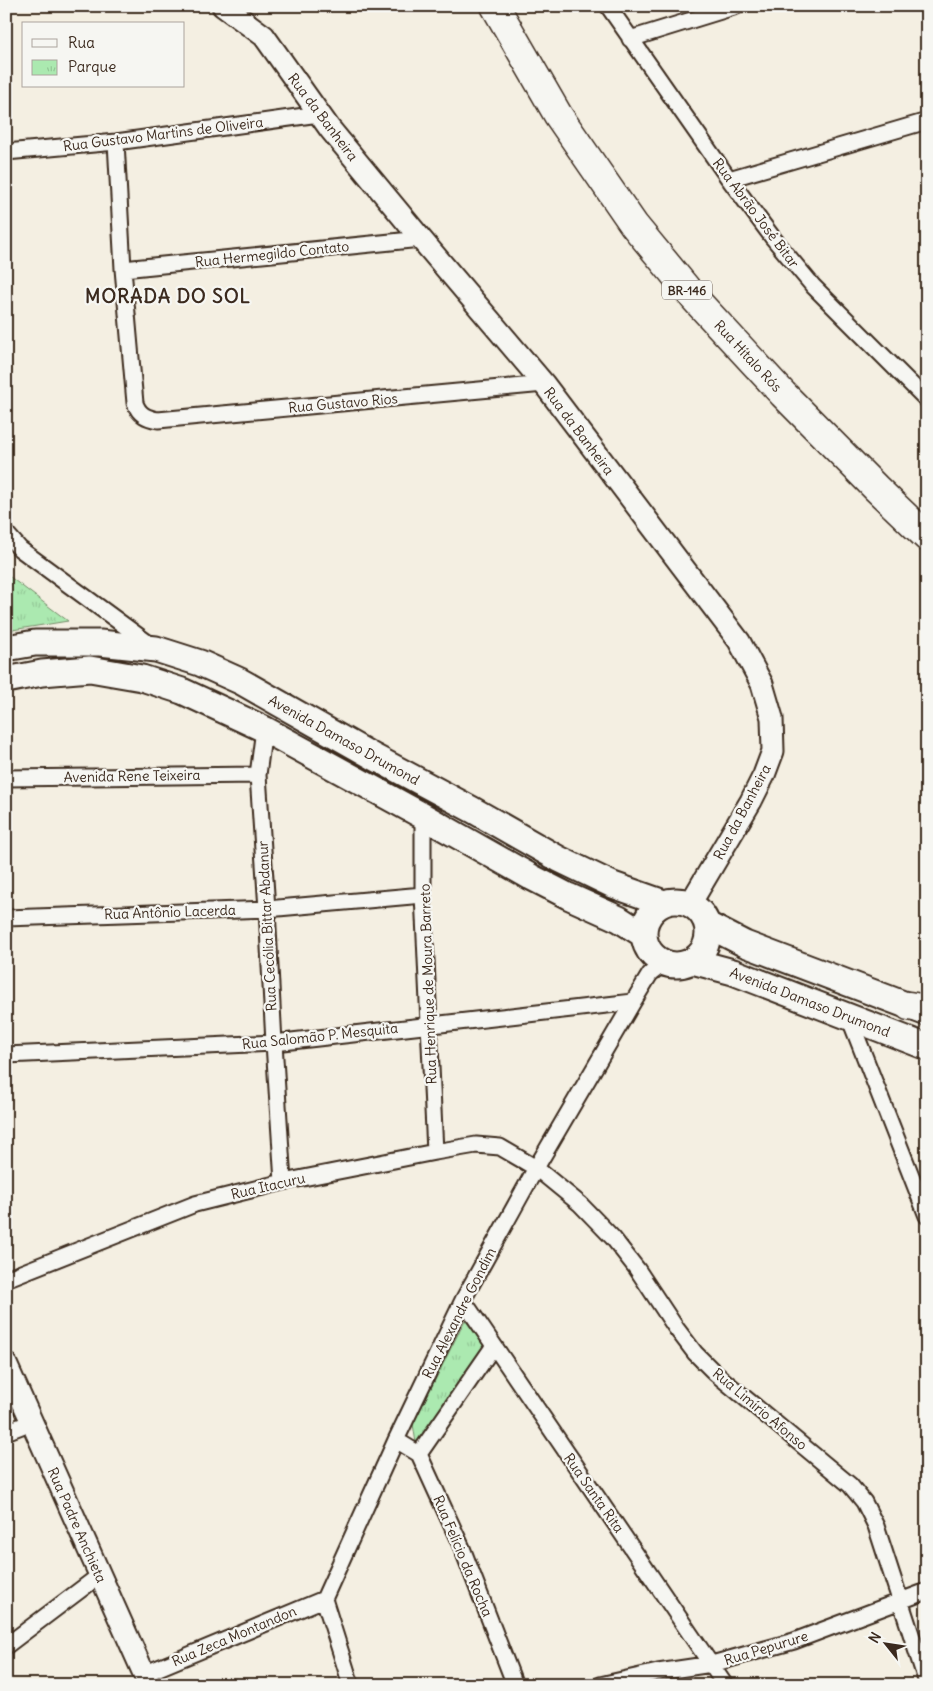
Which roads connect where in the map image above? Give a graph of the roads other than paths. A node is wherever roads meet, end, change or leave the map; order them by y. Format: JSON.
{"nodes":[{"id":1,"x":224,"y":6,"type":"edge"},
{"id":2,"x":495,"y":6,"type":"edge"},
{"id":3,"x":608,"y":6,"type":"edge"},
{"id":4,"x":737,"y":6,"type":"edge"},
{"id":5,"x":630,"y":39,"type":"junction"},
{"id":6,"x":319,"y":114,"type":"junction"},
{"id":7,"x":927,"y":122,"type":"edge"},
{"id":8,"x":116,"y":142,"type":"junction"},
{"id":9,"x":6,"y":152,"type":"edge"},
{"id":10,"x":729,"y":178,"type":"junction"},
{"id":11,"x":421,"y":239,"type":"junction"},
{"id":12,"x":123,"y":269,"type":"junction"},
{"id":13,"x":544,"y":384,"type":"junction"},
{"id":14,"x":927,"y":400,"type":"edge"},
{"id":15,"x":6,"y":533,"type":"edge"},
{"id":16,"x":927,"y":537,"type":"edge"},
{"id":17,"x":6,"y":648,"type":"edge"},
{"id":18,"x":156,"y":649,"type":"junction"},
{"id":19,"x":6,"y":680,"type":"edge"},
{"id":20,"x":264,"y":729,"type":"junction"},
{"id":21,"x":258,"y":775,"type":"junction"},
{"id":22,"x":6,"y":778,"type":"edge"},
{"id":23,"x":423,"y":816,"type":"junction"},
{"id":24,"x":423,"y":895,"type":"junction"},
{"id":25,"x":664,"y":903,"type":"junction"},
{"id":26,"x":690,"y":904,"type":"junction"},
{"id":27,"x":267,"y":909,"type":"junction"},
{"id":28,"x":6,"y":918,"type":"edge"},
{"id":29,"x":708,"y":925,"type":"junction"},
{"id":30,"x":644,"y":935,"type":"junction"},
{"id":31,"x":692,"y":961,"type":"junction"},
{"id":32,"x":664,"y":963,"type":"junction"},
{"id":33,"x":632,"y":1002,"type":"junction"},
{"id":34,"x":921,"y":1009,"type":"edge"},
{"id":35,"x":849,"y":1017,"type":"junction"},
{"id":36,"x":429,"y":1025,"type":"junction"},
{"id":37,"x":274,"y":1043,"type":"junction"},
{"id":38,"x":927,"y":1047,"type":"edge"},
{"id":39,"x":6,"y":1055,"type":"edge"},
{"id":40,"x":435,"y":1152,"type":"junction"},
{"id":41,"x":536,"y":1168,"type":"junction"},
{"id":42,"x":282,"y":1182,"type":"junction"},
{"id":43,"x":927,"y":1216,"type":"edge"},
{"id":44,"x":6,"y":1279,"type":"edge"},
{"id":45,"x":462,"y":1300,"type":"junction"},
{"id":46,"x":493,"y":1347,"type":"junction"},
{"id":47,"x":6,"y":1364,"type":"edge"},
{"id":48,"x":32,"y":1422,"type":"junction"},
{"id":49,"x":6,"y":1432,"type":"edge"},
{"id":50,"x":396,"y":1440,"type":"junction"},
{"id":51,"x":419,"y":1454,"type":"junction"},
{"id":52,"x":100,"y":1575,"type":"junction"},
{"id":53,"x":927,"y":1591,"type":"edge"},
{"id":54,"x":324,"y":1599,"type":"junction"},
{"id":55,"x":901,"y":1601,"type":"junction"},
{"id":56,"x":6,"y":1646,"type":"edge"},
{"id":57,"x":712,"y":1664,"type":"junction"},
{"id":58,"x":146,"y":1679,"type":"edge"},
{"id":59,"x":927,"y":1683,"type":"edge"},
{"id":60,"x":351,"y":1685,"type":"edge"},
{"id":61,"x":515,"y":1685,"type":"edge"},
{"id":62,"x":600,"y":1685,"type":"edge"},
{"id":63,"x":725,"y":1685,"type":"edge"}],
"edges":[{"from":1,"to":6,"type":"street","name":"Rua da Banheira"},
{"from":2,"to":16,"type":"highway","name":"Rua Hítalo Rós","number":"BR-146"},
{"from":3,"to":5,"type":"street","name":"Rua Abrão José Bitar"},
{"from":4,"to":5,"type":"street"},
{"from":5,"to":10,"type":"street","name":"Rua Abrão José Bitar"},
{"from":6,"to":8,"type":"street","name":"Rua Gustavo Martins de Oliveira"},
{"from":6,"to":11,"type":"street","name":"Rua da Banheira"},
{"from":7,"to":10,"type":"street"},
{"from":8,"to":9,"type":"street","name":"Rua Gustavo Martins de Oliveira"},
{"from":8,"to":12,"type":"street"},
{"from":10,"to":14,"type":"street","name":"Rua Abrão José Bitar"},
{"from":11,"to":12,"type":"street","name":"Rua Hermegildo Contato"},
{"from":11,"to":13,"type":"street","name":"Rua da Banheira"},
{"from":12,"to":13,"type":"street","name":"Rua Gustavo Rios"},
{"from":13,"to":26,"type":"street","name":"Rua da Banheira"},
{"from":15,"to":18,"type":"street"},
{"from":17,"to":18,"type":"main road","name":"Avenida Damaso Drumond"},
{"from":18,"to":25,"type":"main road","name":"Avenida Damaso Drumond"},
{"from":19,"to":20,"type":"main road","name":"Avenida Damaso Drumond"},
{"from":20,"to":21,"type":"street","name":"Rua Cecólia Bittar Abdanur"},
{"from":20,"to":23,"type":"main road","name":"Avenida Damaso Drumond"},
{"from":21,"to":22,"type":"street","name":"Avenida Rene Teixeira"},
{"from":21,"to":27,"type":"street","name":"Rua Cecólia Bittar Abdanur"},
{"from":23,"to":24,"type":"street","name":"Rua Henrique de Moura Barreto"},
{"from":23,"to":30,"type":"main road","name":"Avenida Damaso Drumond"},
{"from":24,"to":27,"type":"street","name":"Rua Antônio Lacerda"},
{"from":24,"to":36,"type":"street","name":"Rua Henrique de Moura Barreto"},
{"from":25,"to":26,"type":"main road"},
{"from":25,"to":30,"type":"main road"},
{"from":26,"to":29,"type":"main road"},
{"from":27,"to":28,"type":"street","name":"Rua Antônio Lacerda"},
{"from":27,"to":37,"type":"street","name":"Rua Cecólia Bittar Abdanur"},
{"from":29,"to":31,"type":"main road"},
{"from":29,"to":34,"type":"main road"},
{"from":30,"to":32,"type":"main road"},
{"from":31,"to":32,"type":"main road"},
{"from":31,"to":35,"type":"main road","name":"Avenida Damaso Drumond"},
{"from":32,"to":33,"type":"street","name":"Rua Alexandre Gondim"},
{"from":33,"to":36,"type":"street","name":"Rua Salomão P. Mesquita"},
{"from":33,"to":41,"type":"street","name":"Rua Alexandre Gondim"},
{"from":35,"to":38,"type":"main road","name":"Avenida Damaso Drumond"},
{"from":35,"to":43,"type":"street"},
{"from":36,"to":37,"type":"street","name":"Rua Salomão P. Mesquita"},
{"from":36,"to":40,"type":"street","name":"Rua Henrique de Moura Barreto"},
{"from":37,"to":39,"type":"street","name":"Rua Salomão P. Mesquita"},
{"from":37,"to":42,"type":"street","name":"Rua Cecólia Bittar Abdanur"},
{"from":40,"to":41,"type":"street","name":"Rua Itacuru"},
{"from":40,"to":42,"type":"street","name":"Rua Itacuru"},
{"from":41,"to":45,"type":"street","name":"Rua Alexandre Gondim"},
{"from":41,"to":55,"type":"street","name":"Rua Limírio Afonso"},
{"from":42,"to":44,"type":"street","name":"Rua Itacuru"},
{"from":45,"to":46,"type":"street","name":"Rua Santa Rita"},
{"from":45,"to":50,"type":"street","name":"Rua Alexandre Gondim"},
{"from":46,"to":51,"type":"street"},
{"from":46,"to":57,"type":"street","name":"Rua Santa Rita"},
{"from":47,"to":48,"type":"street","name":"Rua Padre Anchieta"},
{"from":48,"to":49,"type":"street"},
{"from":48,"to":52,"type":"street","name":"Rua Padre Anchieta"},
{"from":50,"to":51,"type":"street"},
{"from":50,"to":54,"type":"street","name":"Rua Alexandre Gondim"},
{"from":51,"to":61,"type":"street","name":"Rua Felício da Rocha"},
{"from":52,"to":56,"type":"street"},
{"from":52,"to":58,"type":"street","name":"Rua Padre Anchieta"},
{"from":53,"to":55,"type":"street","name":"Rua Pepurure"},
{"from":54,"to":58,"type":"street","name":"Rua Zeca Montandon"},
{"from":54,"to":60,"type":"street"},
{"from":55,"to":57,"type":"street","name":"Rua Pepurure"},
{"from":55,"to":59,"type":"street","name":"Rua Limírio Afonso"},
{"from":57,"to":62,"type":"street","name":"Rua Pepurure"},
{"from":57,"to":63,"type":"street","name":"Rua Santa Rita"}]}
